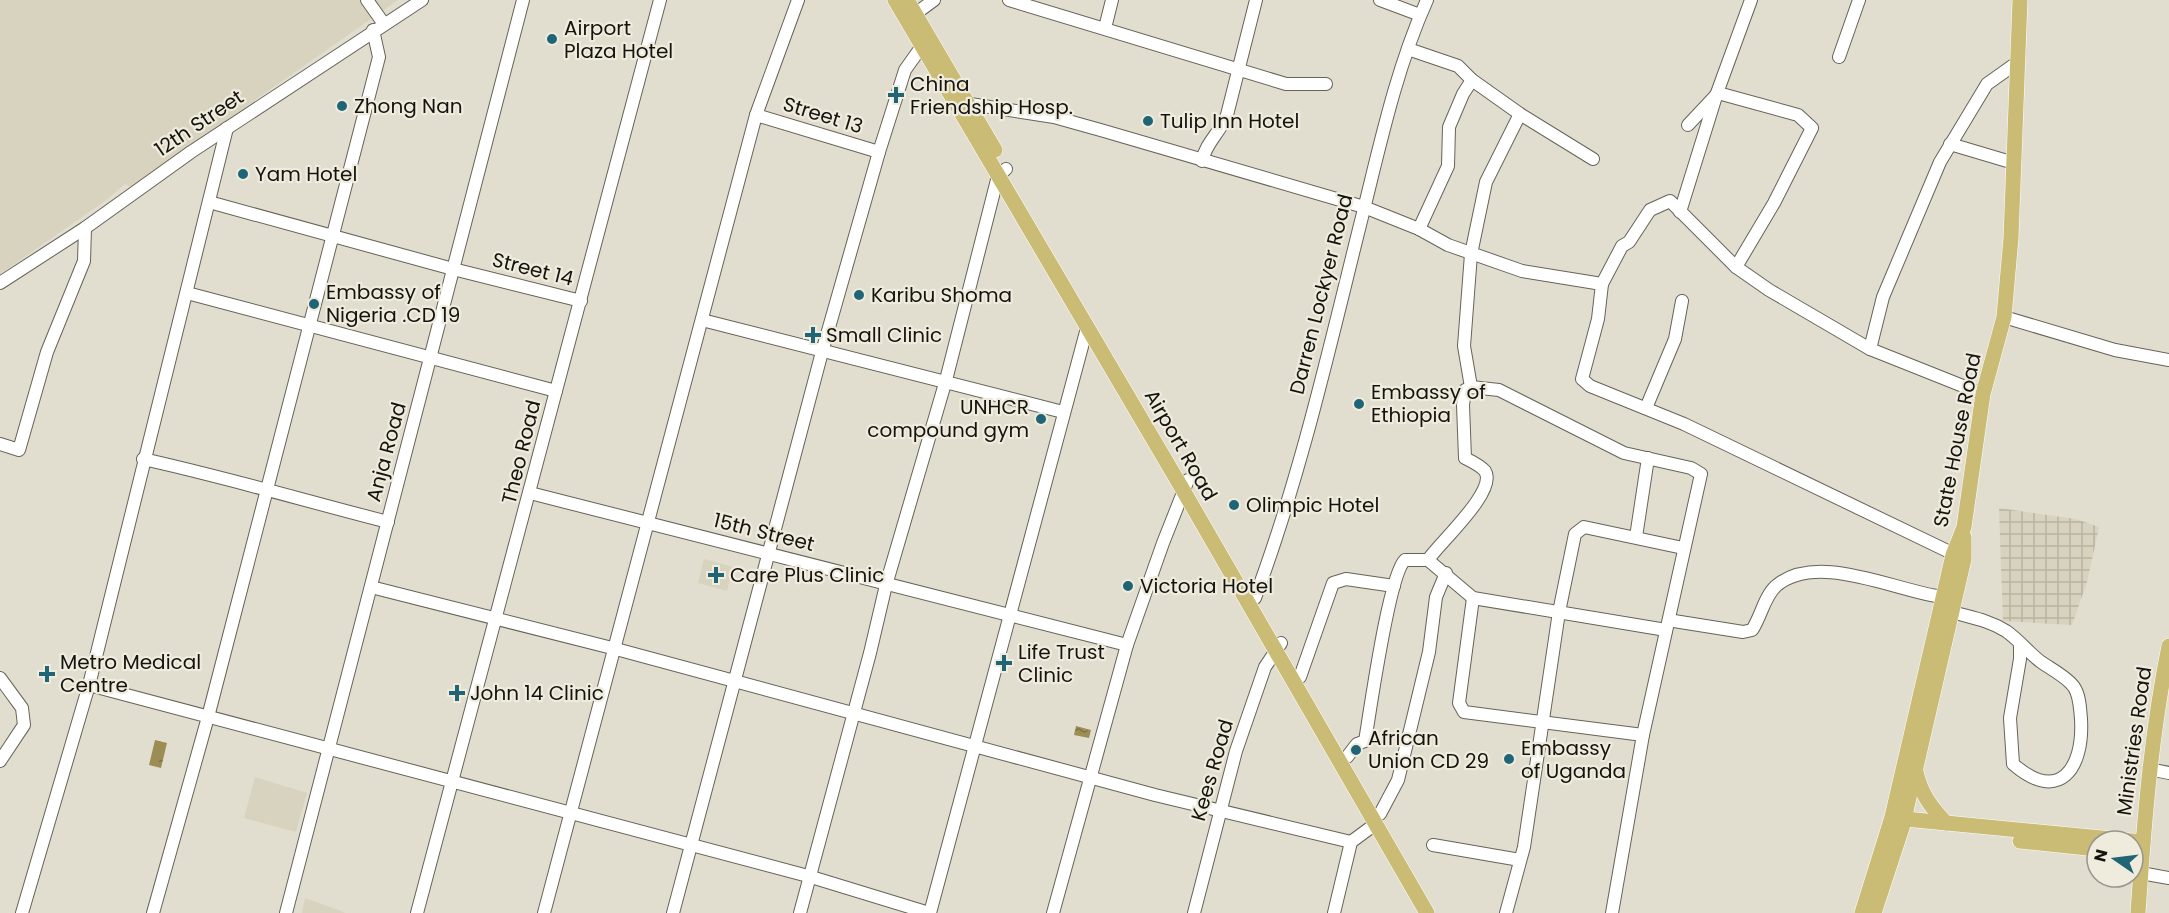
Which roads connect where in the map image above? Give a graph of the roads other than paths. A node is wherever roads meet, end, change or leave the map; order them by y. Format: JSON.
{"nodes":[{"id":1,"x":367,"y":0,"type":"edge"},
{"id":2,"x":422,"y":0,"type":"edge"},
{"id":3,"x":523,"y":0,"type":"edge"},
{"id":4,"x":660,"y":0,"type":"edge"},
{"id":5,"x":798,"y":0,"type":"edge"},
{"id":6,"x":895,"y":0,"type":"edge"},
{"id":7,"x":907,"y":0,"type":"edge"},
{"id":8,"x":934,"y":0,"type":"edge"},
{"id":9,"x":1009,"y":0,"type":"edge"},
{"id":10,"x":1112,"y":0,"type":"edge"},
{"id":11,"x":1256,"y":0,"type":"edge"},
{"id":12,"x":1380,"y":0,"type":"edge"},
{"id":13,"x":1427,"y":0,"type":"edge"},
{"id":14,"x":1751,"y":0,"type":"edge"},
{"id":15,"x":1859,"y":0,"type":"edge"},
{"id":16,"x":2020,"y":0,"type":"edge"},
{"id":17,"x":915,"y":14,"type":"junction"},
{"id":18,"x":1420,"y":15,"type":"junction"},
{"id":19,"x":378,"y":27,"type":"junction"},
{"id":20,"x":1105,"y":28,"type":"junction"},
{"id":21,"x":922,"y":46,"type":"junction"},
{"id":22,"x":1408,"y":49,"type":"junction"},
{"id":23,"x":1839,"y":57,"type":"dead end"},
{"id":24,"x":2018,"y":62,"type":"junction"},
{"id":25,"x":1238,"y":68,"type":"junction"},
{"id":26,"x":1473,"y":80,"type":"junction"},
{"id":27,"x":1326,"y":84,"type":"dead end"},
{"id":28,"x":969,"y":104,"type":"junction"},
{"id":29,"x":1520,"y":114,"type":"junction"},
{"id":30,"x":756,"y":115,"type":"junction"},
{"id":31,"x":1688,"y":125,"type":"dead end"},
{"id":32,"x":227,"y":128,"type":"junction"},
{"id":33,"x":1950,"y":144,"type":"junction"},
{"id":34,"x":879,"y":152,"type":"junction"},
{"id":35,"x":1593,"y":159,"type":"dead end"},
{"id":36,"x":1202,"y":161,"type":"junction"},
{"id":37,"x":2014,"y":163,"type":"junction"},
{"id":38,"x":1002,"y":172,"type":"junction"},
{"id":39,"x":209,"y":202,"type":"junction"},
{"id":40,"x":1364,"y":207,"type":"junction"},
{"id":41,"x":1680,"y":212,"type":"junction"},
{"id":42,"x":85,"y":228,"type":"junction"},
{"id":43,"x":1419,"y":229,"type":"junction"},
{"id":44,"x":332,"y":236,"type":"junction"},
{"id":45,"x":1471,"y":254,"type":"junction"},
{"id":46,"x":1736,"y":267,"type":"junction"},
{"id":47,"x":453,"y":269,"type":"junction"},
{"id":48,"x":0,"y":283,"type":"edge"},
{"id":49,"x":1602,"y":284,"type":"junction"},
{"id":50,"x":187,"y":294,"type":"junction"},
{"id":51,"x":581,"y":301,"type":"junction"},
{"id":52,"x":1682,"y":301,"type":"dead end"},
{"id":53,"x":2004,"y":317,"type":"junction"},
{"id":54,"x":702,"y":320,"type":"junction"},
{"id":55,"x":309,"y":327,"type":"junction"},
{"id":56,"x":1087,"y":328,"type":"junction"},
{"id":57,"x":1870,"y":349,"type":"junction"},
{"id":58,"x":822,"y":352,"type":"junction"},
{"id":59,"x":430,"y":358,"type":"junction"},
{"id":60,"x":2169,"y":360,"type":"edge"},
{"id":61,"x":946,"y":380,"type":"junction"},
{"id":62,"x":1471,"y":387,"type":"junction"},
{"id":63,"x":556,"y":392,"type":"junction"},
{"id":64,"x":1983,"y":394,"type":"junction"},
{"id":65,"x":1646,"y":408,"type":"junction"},
{"id":66,"x":1063,"y":412,"type":"junction"},
{"id":67,"x":0,"y":444,"type":"edge"},
{"id":68,"x":1648,"y":458,"type":"junction"},
{"id":69,"x":143,"y":459,"type":"junction"},
{"id":70,"x":1186,"y":485,"type":"junction"},
{"id":71,"x":266,"y":491,"type":"junction"},
{"id":72,"x":530,"y":494,"type":"junction"},
{"id":73,"x":388,"y":522,"type":"junction"},
{"id":74,"x":649,"y":523,"type":"junction"},
{"id":75,"x":1636,"y":537,"type":"junction"},
{"id":76,"x":1683,"y":548,"type":"junction"},
{"id":77,"x":768,"y":552,"type":"junction"},
{"id":78,"x":1958,"y":556,"type":"junction"},
{"id":79,"x":1428,"y":560,"type":"junction"},
{"id":80,"x":1446,"y":573,"type":"junction"},
{"id":81,"x":886,"y":585,"type":"junction"},
{"id":82,"x":1394,"y":586,"type":"junction"},
{"id":83,"x":371,"y":587,"type":"junction"},
{"id":84,"x":1255,"y":598,"type":"junction"},
{"id":85,"x":1473,"y":598,"type":"junction"},
{"id":86,"x":1945,"y":606,"type":"junction"},
{"id":87,"x":1559,"y":612,"type":"junction"},
{"id":88,"x":1009,"y":617,"type":"junction"},
{"id":89,"x":496,"y":620,"type":"junction"},
{"id":90,"x":1670,"y":626,"type":"junction"},
{"id":91,"x":2020,"y":643,"type":"junction"},
{"id":92,"x":1127,"y":645,"type":"junction"},
{"id":93,"x":1278,"y":647,"type":"junction"},
{"id":94,"x":616,"y":649,"type":"junction"},
{"id":95,"x":2169,"y":650,"type":"edge"},
{"id":96,"x":1300,"y":677,"type":"junction"},
{"id":97,"x":0,"y":678,"type":"edge"},
{"id":98,"x":736,"y":682,"type":"junction"},
{"id":99,"x":89,"y":685,"type":"junction"},
{"id":100,"x":853,"y":715,"type":"junction"},
{"id":101,"x":208,"y":717,"type":"junction"},
{"id":102,"x":1542,"y":722,"type":"junction"},
{"id":103,"x":1643,"y":735,"type":"junction"},
{"id":104,"x":974,"y":747,"type":"junction"},
{"id":105,"x":328,"y":751,"type":"junction"},
{"id":106,"x":1347,"y":757,"type":"junction"},
{"id":107,"x":0,"y":761,"type":"edge"},
{"id":108,"x":2149,"y":769,"type":"junction"},
{"id":109,"x":1915,"y":771,"type":"junction"},
{"id":110,"x":2169,"y":773,"type":"edge"},
{"id":111,"x":1089,"y":778,"type":"junction"},
{"id":112,"x":450,"y":781,"type":"junction"},
{"id":113,"x":1219,"y":812,"type":"junction"},
{"id":114,"x":571,"y":813,"type":"junction"},
{"id":115,"x":1377,"y":819,"type":"junction"},
{"id":116,"x":1896,"y":823,"type":"junction"},
{"id":117,"x":1946,"y":823,"type":"junction"},
{"id":118,"x":2142,"y":829,"type":"edge"},
{"id":119,"x":2067,"y":840,"type":"junction"},
{"id":120,"x":1352,"y":842,"type":"junction"},
{"id":121,"x":2085,"y":842,"type":"edge"},
{"id":122,"x":692,"y":845,"type":"junction"},
{"id":123,"x":1433,"y":845,"type":"dead end"},
{"id":124,"x":2085,"y":845,"type":"edge"},
{"id":125,"x":1520,"y":860,"type":"junction"},
{"id":126,"x":2145,"y":874,"type":"edge"},
{"id":127,"x":808,"y":876,"type":"junction"},
{"id":128,"x":2169,"y":878,"type":"edge"},
{"id":129,"x":2140,"y":889,"type":"edge"},
{"id":130,"x":1875,"y":890,"type":"junction"},
{"id":131,"x":22,"y":913,"type":"edge"},
{"id":132,"x":153,"y":913,"type":"edge"},
{"id":133,"x":286,"y":913,"type":"edge"},
{"id":134,"x":417,"y":913,"type":"edge"},
{"id":135,"x":544,"y":913,"type":"edge"},
{"id":136,"x":673,"y":913,"type":"edge"},
{"id":137,"x":800,"y":913,"type":"edge"},
{"id":138,"x":930,"y":913,"type":"edge"},
{"id":139,"x":1053,"y":913,"type":"edge"},
{"id":140,"x":1194,"y":913,"type":"edge"},
{"id":141,"x":1334,"y":913,"type":"edge"},
{"id":142,"x":1427,"y":913,"type":"edge"},
{"id":143,"x":1437,"y":913,"type":"edge"},
{"id":144,"x":1506,"y":913,"type":"edge"},
{"id":145,"x":1612,"y":913,"type":"edge"},
{"id":146,"x":1862,"y":913,"type":"edge"},
{"id":147,"x":1874,"y":913,"type":"edge"},
{"id":148,"x":2138,"y":913,"type":"edge"}],
"edges":[{"from":1,"to":19,"type":"street"},
{"from":2,"to":19,"type":"street","name":"12th Street"},
{"from":3,"to":47,"type":"street","name":"Anja Road"},
{"from":4,"to":51,"type":"street","name":"Theo Road"},
{"from":5,"to":30,"type":"street"},
{"from":6,"to":21,"type":"main road","name":"Airport Road"},
{"from":7,"to":17,"type":"main road","name":"Airport Road"},
{"from":8,"to":17,"type":"street"},
{"from":9,"to":20,"type":"street"},
{"from":10,"to":20,"type":"street"},
{"from":11,"to":25,"type":"street"},
{"from":12,"to":18,"type":"street"},
{"from":13,"to":18,"type":"street","name":"Darren Lockyer Road"},
{"from":14,"to":41,"type":"street"},
{"from":15,"to":23,"type":"street"},
{"from":16,"to":24,"type":"main road","name":"State House Road"},
{"from":17,"to":28,"type":"main road","name":"Airport Road"},
{"from":18,"to":22,"type":"street","name":"Darren Lockyer Road"},
{"from":19,"to":32,"type":"street","name":"12th Street"},
{"from":19,"to":44,"type":"street"},
{"from":20,"to":25,"type":"street"},
{"from":21,"to":34,"type":"street"},
{"from":21,"to":38,"type":"main road","name":"Airport Road"},
{"from":22,"to":26,"type":"street"},
{"from":22,"to":40,"type":"street","name":"Darren Lockyer Road"},
{"from":24,"to":33,"type":"street"},
{"from":24,"to":37,"type":"main road","name":"State House Road"},
{"from":25,"to":27,"type":"street"},
{"from":25,"to":36,"type":"street"},
{"from":26,"to":29,"type":"street"},
{"from":26,"to":43,"type":"street"},
{"from":28,"to":36,"type":"street"},
{"from":28,"to":38,"type":"main road","name":"Airport Road"},
{"from":29,"to":35,"type":"street"},
{"from":29,"to":45,"type":"street"},
{"from":30,"to":34,"type":"street","name":"Street 13"},
{"from":30,"to":54,"type":"street"},
{"from":31,"to":46,"type":"street"},
{"from":32,"to":39,"type":"street"},
{"from":32,"to":42,"type":"street","name":"12th Street"},
{"from":33,"to":37,"type":"street"},
{"from":33,"to":57,"type":"street"},
{"from":34,"to":58,"type":"street"},
{"from":36,"to":40,"type":"street"},
{"from":37,"to":53,"type":"main road","name":"State House Road"},
{"from":38,"to":56,"type":"main road","name":"Airport Road"},
{"from":38,"to":61,"type":"street"},
{"from":38,"to":70,"type":"main road","name":"Airport Road"},
{"from":39,"to":44,"type":"street","name":"Street 14"},
{"from":39,"to":50,"type":"street"},
{"from":40,"to":43,"type":"street"},
{"from":40,"to":84,"type":"street","name":"Darren Lockyer Road"},
{"from":41,"to":46,"type":"street"},
{"from":41,"to":49,"type":"street"},
{"from":42,"to":48,"type":"street","name":"12th Street"},
{"from":42,"to":67,"type":"street"},
{"from":43,"to":45,"type":"street"},
{"from":44,"to":47,"type":"street","name":"Street 14"},
{"from":44,"to":55,"type":"street"},
{"from":45,"to":49,"type":"street"},
{"from":45,"to":62,"type":"street"},
{"from":46,"to":57,"type":"street"},
{"from":47,"to":51,"type":"street","name":"Street 14"},
{"from":47,"to":59,"type":"street","name":"Anja Road"},
{"from":49,"to":65,"type":"street"},
{"from":50,"to":55,"type":"street"},
{"from":50,"to":69,"type":"street"},
{"from":51,"to":63,"type":"street","name":"Theo Road"},
{"from":52,"to":65,"type":"street"},
{"from":53,"to":60,"type":"street"},
{"from":53,"to":64,"type":"main road","name":"State House Road"},
{"from":54,"to":58,"type":"street"},
{"from":54,"to":74,"type":"street"},
{"from":55,"to":59,"type":"street"},
{"from":55,"to":71,"type":"street"},
{"from":56,"to":66,"type":"street"},
{"from":56,"to":70,"type":"main road","name":"Airport Road"},
{"from":57,"to":64,"type":"street"},
{"from":58,"to":61,"type":"street"},
{"from":58,"to":77,"type":"street"},
{"from":59,"to":63,"type":"street"},
{"from":59,"to":73,"type":"street","name":"Anja Road"},
{"from":61,"to":66,"type":"street"},
{"from":61,"to":81,"type":"street"},
{"from":62,"to":68,"type":"street"},
{"from":62,"to":79,"type":"street"},
{"from":63,"to":72,"type":"street","name":"Theo Road"},
{"from":64,"to":78,"type":"main road","name":"State House Road"},
{"from":65,"to":78,"type":"street"},
{"from":66,"to":88,"type":"street"},
{"from":68,"to":75,"type":"street"},
{"from":68,"to":76,"type":"street"},
{"from":69,"to":71,"type":"street"},
{"from":69,"to":99,"type":"street"},
{"from":70,"to":84,"type":"main road","name":"Airport Road"},
{"from":70,"to":92,"type":"street"},
{"from":70,"to":93,"type":"main road","name":"Airport Road"},
{"from":71,"to":73,"type":"street"},
{"from":71,"to":101,"type":"street"},
{"from":72,"to":74,"type":"street","name":"15th Street"},
{"from":72,"to":89,"type":"street","name":"Theo Road"},
{"from":73,"to":83,"type":"street","name":"Anja Road"},
{"from":74,"to":77,"type":"street","name":"15th Street"},
{"from":74,"to":94,"type":"street"},
{"from":75,"to":76,"type":"street"},
{"from":75,"to":87,"type":"street"},
{"from":76,"to":90,"type":"street"},
{"from":77,"to":81,"type":"street","name":"15th Street"},
{"from":77,"to":98,"type":"street"},
{"from":78,"to":86,"type":"main road","name":"State House Road"},
{"from":79,"to":80,"type":"street"},
{"from":79,"to":82,"type":"street"},
{"from":80,"to":85,"type":"street"},
{"from":80,"to":115,"type":"street"},
{"from":81,"to":88,"type":"street","name":"15th Street"},
{"from":81,"to":100,"type":"street"},
{"from":82,"to":96,"type":"street"},
{"from":82,"to":106,"type":"street"},
{"from":83,"to":89,"type":"street"},
{"from":83,"to":105,"type":"street","name":"Anja Road"},
{"from":84,"to":93,"type":"main road","name":"Airport Road"},
{"from":85,"to":87,"type":"street"},
{"from":85,"to":102,"type":"street"},
{"from":86,"to":90,"type":"street"},
{"from":86,"to":91,"type":"street"},
{"from":86,"to":109,"type":"main road"},
{"from":86,"to":116,"type":"main road"},
{"from":87,"to":90,"type":"street"},
{"from":87,"to":102,"type":"street"},
{"from":88,"to":92,"type":"street","name":"15th Street"},
{"from":88,"to":104,"type":"street"},
{"from":89,"to":94,"type":"street"},
{"from":89,"to":112,"type":"street","name":"Theo Road"},
{"from":90,"to":103,"type":"street"},
{"from":91,"to":91,"type":"street"},
{"from":92,"to":111,"type":"street"},
{"from":93,"to":96,"type":"main road","name":"Airport Road"},
{"from":93,"to":113,"type":"street","name":"Kees Road"},
{"from":93,"to":115,"type":"main road","name":"Airport Road"},
{"from":94,"to":98,"type":"street"},
{"from":94,"to":114,"type":"street"},
{"from":95,"to":108,"type":"main road","name":"Ministries Road"},
{"from":96,"to":106,"type":"main road","name":"Airport Road"},
{"from":97,"to":107,"type":"street"},
{"from":98,"to":100,"type":"street"},
{"from":98,"to":122,"type":"street"},
{"from":99,"to":101,"type":"street"},
{"from":99,"to":131,"type":"street"},
{"from":100,"to":104,"type":"street"},
{"from":100,"to":127,"type":"street"},
{"from":101,"to":105,"type":"street"},
{"from":101,"to":132,"type":"street"},
{"from":102,"to":103,"type":"street"},
{"from":102,"to":125,"type":"street"},
{"from":103,"to":145,"type":"street"},
{"from":104,"to":111,"type":"street"},
{"from":104,"to":138,"type":"street"},
{"from":105,"to":112,"type":"street"},
{"from":105,"to":133,"type":"street","name":"Anja Road"},
{"from":106,"to":115,"type":"main road","name":"Airport Road"},
{"from":108,"to":110,"type":"street"},
{"from":108,"to":118,"type":"main road","name":"Ministries Road"},
{"from":109,"to":116,"type":"main road"},
{"from":109,"to":117,"type":"main road"},
{"from":111,"to":113,"type":"street"},
{"from":111,"to":139,"type":"street"},
{"from":112,"to":114,"type":"street"},
{"from":112,"to":134,"type":"street","name":"Theo Road"},
{"from":113,"to":120,"type":"street"},
{"from":113,"to":140,"type":"street","name":"Kees Road"},
{"from":114,"to":122,"type":"street"},
{"from":114,"to":135,"type":"street"},
{"from":115,"to":120,"type":"street"},
{"from":115,"to":142,"type":"main road","name":"Airport Road"},
{"from":115,"to":143,"type":"main road","name":"Airport Road"},
{"from":116,"to":117,"type":"main road"},
{"from":116,"to":119,"type":"main road"},
{"from":116,"to":130,"type":"main road"},
{"from":117,"to":119,"type":"main road"},
{"from":119,"to":121,"type":"main road"},
{"from":119,"to":124,"type":"main road"},
{"from":120,"to":141,"type":"street"},
{"from":122,"to":127,"type":"street"},
{"from":122,"to":136,"type":"street"},
{"from":123,"to":125,"type":"street"},
{"from":125,"to":144,"type":"street"},
{"from":126,"to":128,"type":"street"},
{"from":127,"to":137,"type":"street"},
{"from":127,"to":138,"type":"street"},
{"from":129,"to":148,"type":"main road","name":"Ministries Road"},
{"from":130,"to":146,"type":"main road"},
{"from":130,"to":147,"type":"main road"}]}
